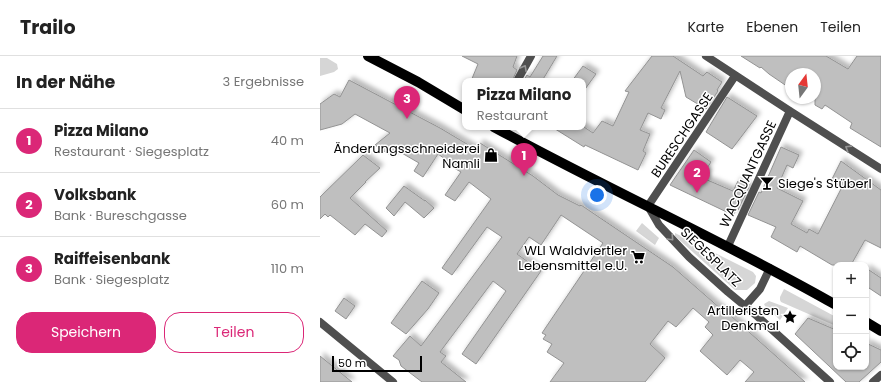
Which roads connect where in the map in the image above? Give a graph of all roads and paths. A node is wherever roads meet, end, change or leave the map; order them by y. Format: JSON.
{"nodes":[{"id":1,"x":368,"y":56,"type":"edge"},
{"id":2,"x":531,"y":56,"type":"edge"},
{"id":3,"x":706,"y":56,"type":"edge"},
{"id":4,"x":735,"y":76,"type":"junction"},
{"id":5,"x":519,"y":78,"type":"edge"},
{"id":6,"x":462,"y":108,"type":"edge"},
{"id":7,"x":790,"y":111,"type":"junction"},
{"id":8,"x":500,"y":130,"type":"edge"},
{"id":9,"x":881,"y":168,"type":"edge"},
{"id":10,"x":648,"y":206,"type":"junction"},
{"id":11,"x":728,"y":246,"type":"junction"},
{"id":12,"x":770,"y":268,"type":"junction"},
{"id":13,"x":833,"y":303,"type":"edge"},
{"id":14,"x":745,"y":306,"type":"junction"},
{"id":15,"x":320,"y":322,"type":"edge"},
{"id":16,"x":869,"y":324,"type":"edge"},
{"id":17,"x":881,"y":331,"type":"edge"},
{"id":18,"x":881,"y":375,"type":"edge"},
{"id":19,"x":393,"y":382,"type":"edge"},
{"id":20,"x":830,"y":382,"type":"edge"},
{"id":21,"x":873,"y":382,"type":"edge"}],
"edges":[{"from":1,"to":6,"type":"main road"},
{"from":5,"to":2,"type":"street","one_way":true},
{"from":3,"to":4,"type":"street"},
{"from":4,"to":7,"type":"street"},
{"from":4,"to":10,"type":"street","name":"BURESCHGASSE"},
{"from":9,"to":7,"type":"street","one_way":true},
{"from":7,"to":11,"type":"street","name":"WACQUANTGASSE"},
{"from":8,"to":10,"type":"main road","name":"SIEGESPLATZ"},
{"from":10,"to":11,"type":"main road","name":"SIEGESPLATZ"},
{"from":10,"to":14,"type":"street","name":"SIEGESPLATZ","one_way":true},
{"from":11,"to":12,"type":"main road","name":"SIEGESPLATZ"},
{"from":12,"to":13,"type":"main road","name":"SIEGESPLATZ"},
{"from":12,"to":14,"type":"street","name":"SIEGESPLATZ"},
{"from":14,"to":20,"type":"street"},
{"from":15,"to":19,"type":"street"},
{"from":16,"to":17,"type":"main road"},
{"from":18,"to":21,"type":"street"}]}
